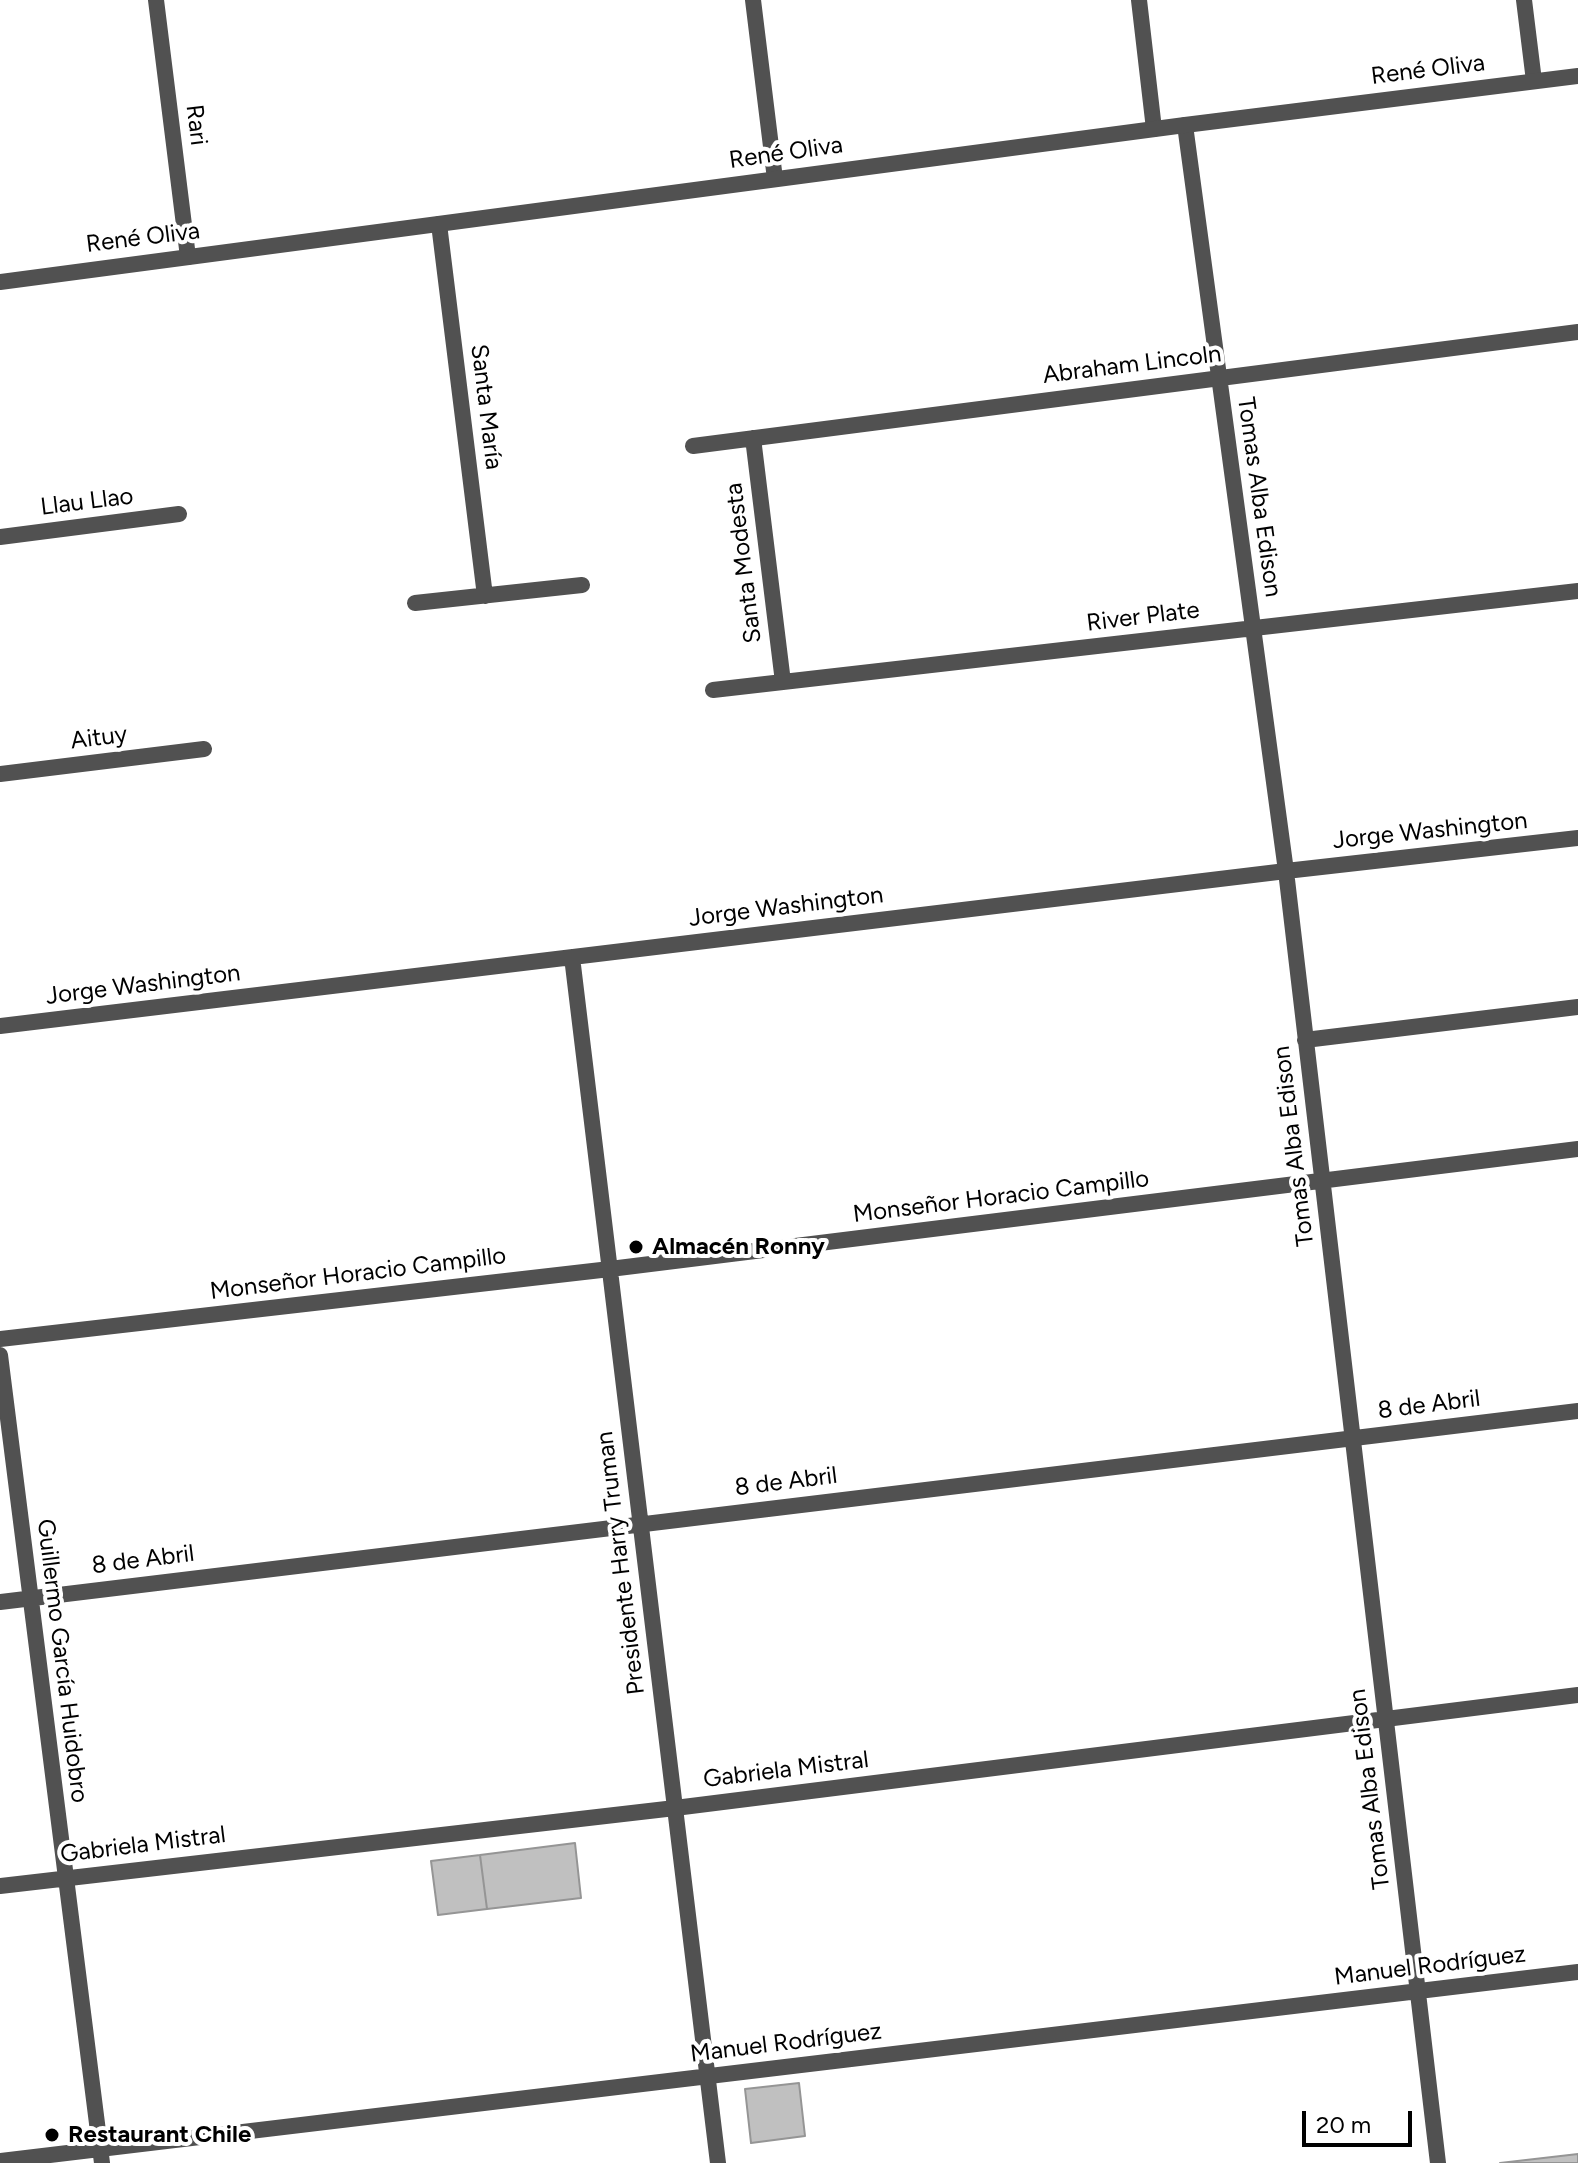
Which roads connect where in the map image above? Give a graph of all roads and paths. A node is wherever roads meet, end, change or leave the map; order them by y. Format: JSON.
{"nodes":[{"id":1,"x":156,"y":0,"type":"edge"},
{"id":2,"x":753,"y":0,"type":"edge"},
{"id":3,"x":1139,"y":0,"type":"edge"},
{"id":4,"x":1524,"y":0,"type":"edge"},
{"id":5,"x":1578,"y":76,"type":"edge"},
{"id":6,"x":1534,"y":81,"type":"junction"},
{"id":7,"x":1185,"y":125,"type":"junction"},
{"id":8,"x":1154,"y":129,"type":"junction"},
{"id":9,"x":775,"y":179,"type":"junction"},
{"id":10,"x":439,"y":224,"type":"junction"},
{"id":11,"x":188,"y":257,"type":"junction"},
{"id":12,"x":0,"y":282,"type":"edge"},
{"id":13,"x":1578,"y":332,"type":"edge"},
{"id":14,"x":1219,"y":378,"type":"junction"},
{"id":15,"x":753,"y":438,"type":"junction"},
{"id":16,"x":693,"y":446,"type":"dead end"},
{"id":17,"x":179,"y":514,"type":"dead end"},
{"id":18,"x":0,"y":537,"type":"edge"},
{"id":19,"x":582,"y":585,"type":"dead end"},
{"id":20,"x":1578,"y":591,"type":"edge"},
{"id":21,"x":485,"y":596,"type":"junction"},
{"id":22,"x":415,"y":603,"type":"dead end"},
{"id":23,"x":1253,"y":628,"type":"junction"},
{"id":24,"x":783,"y":682,"type":"junction"},
{"id":25,"x":713,"y":690,"type":"dead end"},
{"id":26,"x":204,"y":749,"type":"dead end"},
{"id":27,"x":0,"y":774,"type":"edge"},
{"id":28,"x":1578,"y":838,"type":"edge"},
{"id":29,"x":1286,"y":871,"type":"junction"},
{"id":30,"x":572,"y":957,"type":"junction"},
{"id":31,"x":1578,"y":1007,"type":"edge"},
{"id":32,"x":0,"y":1026,"type":"edge"},
{"id":33,"x":1305,"y":1040,"type":"junction"},
{"id":34,"x":1578,"y":1149,"type":"edge"},
{"id":35,"x":1322,"y":1181,"type":"junction"},
{"id":36,"x":610,"y":1269,"type":"junction"},
{"id":37,"x":0,"y":1339,"type":"edge"},
{"id":38,"x":0,"y":1355,"type":"edge"},
{"id":39,"x":1578,"y":1411,"type":"edge"},
{"id":40,"x":1352,"y":1438,"type":"junction"},
{"id":41,"x":641,"y":1524,"type":"junction"},
{"id":42,"x":30,"y":1598,"type":"junction"},
{"id":43,"x":0,"y":1602,"type":"edge"},
{"id":44,"x":1578,"y":1695,"type":"edge"},
{"id":45,"x":1386,"y":1719,"type":"junction"},
{"id":46,"x":675,"y":1808,"type":"junction"},
{"id":47,"x":65,"y":1878,"type":"junction"},
{"id":48,"x":0,"y":1886,"type":"edge"},
{"id":49,"x":1578,"y":1972,"type":"edge"},
{"id":50,"x":1418,"y":1991,"type":"junction"},
{"id":51,"x":707,"y":2076,"type":"junction"},
{"id":52,"x":101,"y":2156,"type":"edge"},
{"id":53,"x":0,"y":2161,"type":"edge"},
{"id":54,"x":718,"y":2163,"type":"edge"},
{"id":55,"x":1438,"y":2163,"type":"edge"}],
"edges":[{"from":1,"to":11,"type":"street","name":"Rari"},
{"from":2,"to":9,"type":"street"},
{"from":3,"to":8,"type":"street"},
{"from":4,"to":6,"type":"street"},
{"from":5,"to":6,"type":"street","name":"René Oliva"},
{"from":6,"to":7,"type":"street","name":"René Oliva"},
{"from":7,"to":8,"type":"street","name":"René Oliva"},
{"from":7,"to":14,"type":"street","name":"Tomas Alba Edison"},
{"from":8,"to":9,"type":"street","name":"René Oliva"},
{"from":9,"to":10,"type":"street","name":"René Oliva"},
{"from":10,"to":11,"type":"street","name":"René Oliva"},
{"from":10,"to":21,"type":"street","name":"Santa María"},
{"from":11,"to":12,"type":"street","name":"René Oliva"},
{"from":13,"to":14,"type":"street","name":"Abraham Lincoln"},
{"from":14,"to":15,"type":"street","name":"Abraham Lincoln"},
{"from":14,"to":23,"type":"street","name":"Tomas Alba Edison"},
{"from":15,"to":16,"type":"street","name":"Abraham Lincoln"},
{"from":15,"to":24,"type":"street","name":"Santa Modesta"},
{"from":17,"to":18,"type":"street","name":"Llau Llao"},
{"from":19,"to":21,"type":"street"},
{"from":20,"to":23,"type":"street","name":"River Plate"},
{"from":21,"to":22,"type":"street"},
{"from":23,"to":24,"type":"street","name":"River Plate"},
{"from":23,"to":29,"type":"street","name":"Tomas Alba Edison"},
{"from":24,"to":25,"type":"street","name":"River Plate"},
{"from":26,"to":27,"type":"street","name":"Aituy"},
{"from":28,"to":29,"type":"street","name":"Jorge Washington"},
{"from":29,"to":30,"type":"street","name":"Jorge Washington"},
{"from":29,"to":33,"type":"street","name":"Tomas Alba Edison"},
{"from":30,"to":32,"type":"street","name":"Jorge Washington"},
{"from":30,"to":36,"type":"street","name":"Presidente Harry Truman"},
{"from":31,"to":33,"type":"street"},
{"from":33,"to":35,"type":"street","name":"Tomas Alba Edison"},
{"from":34,"to":35,"type":"street","name":"Monseñor Horacio Campillo"},
{"from":35,"to":36,"type":"street","name":"Monseñor Horacio Campillo"},
{"from":35,"to":40,"type":"street","name":"Tomas Alba Edison"},
{"from":36,"to":37,"type":"street","name":"Monseñor Horacio Campillo"},
{"from":36,"to":41,"type":"street","name":"Presidente Harry Truman"},
{"from":38,"to":42,"type":"street","name":"Guillermo García Huidobro"},
{"from":39,"to":40,"type":"street","name":"8 de Abril"},
{"from":40,"to":41,"type":"street","name":"8 de Abril"},
{"from":40,"to":45,"type":"street","name":"Tomas Alba Edison"},
{"from":41,"to":42,"type":"street","name":"8 de Abril"},
{"from":41,"to":46,"type":"street","name":"Presidente Harry Truman"},
{"from":42,"to":43,"type":"street","name":"8 de Abril"},
{"from":42,"to":47,"type":"street","name":"Guillermo García Huidobro"},
{"from":44,"to":45,"type":"street","name":"Gabriela Mistral"},
{"from":45,"to":46,"type":"street","name":"Gabriela Mistral"},
{"from":45,"to":50,"type":"street","name":"Tomas Alba Edison"},
{"from":46,"to":47,"type":"street","name":"Gabriela Mistral"},
{"from":46,"to":51,"type":"street","name":"Presidente Harry Truman"},
{"from":47,"to":48,"type":"street","name":"Gabriela Mistral"},
{"from":47,"to":52,"type":"street","name":"Guillermo García Huidobro"},
{"from":49,"to":50,"type":"street","name":"Manuel Rodríguez"},
{"from":50,"to":51,"type":"street","name":"Manuel Rodríguez"},
{"from":50,"to":55,"type":"street","name":"Tomas Alba Edison"},
{"from":51,"to":52,"type":"street","name":"Manuel Rodríguez"},
{"from":51,"to":54,"type":"street","name":"Presidente Harry Truman"},
{"from":52,"to":53,"type":"street","name":"Manuel Rodríguez"}]}
